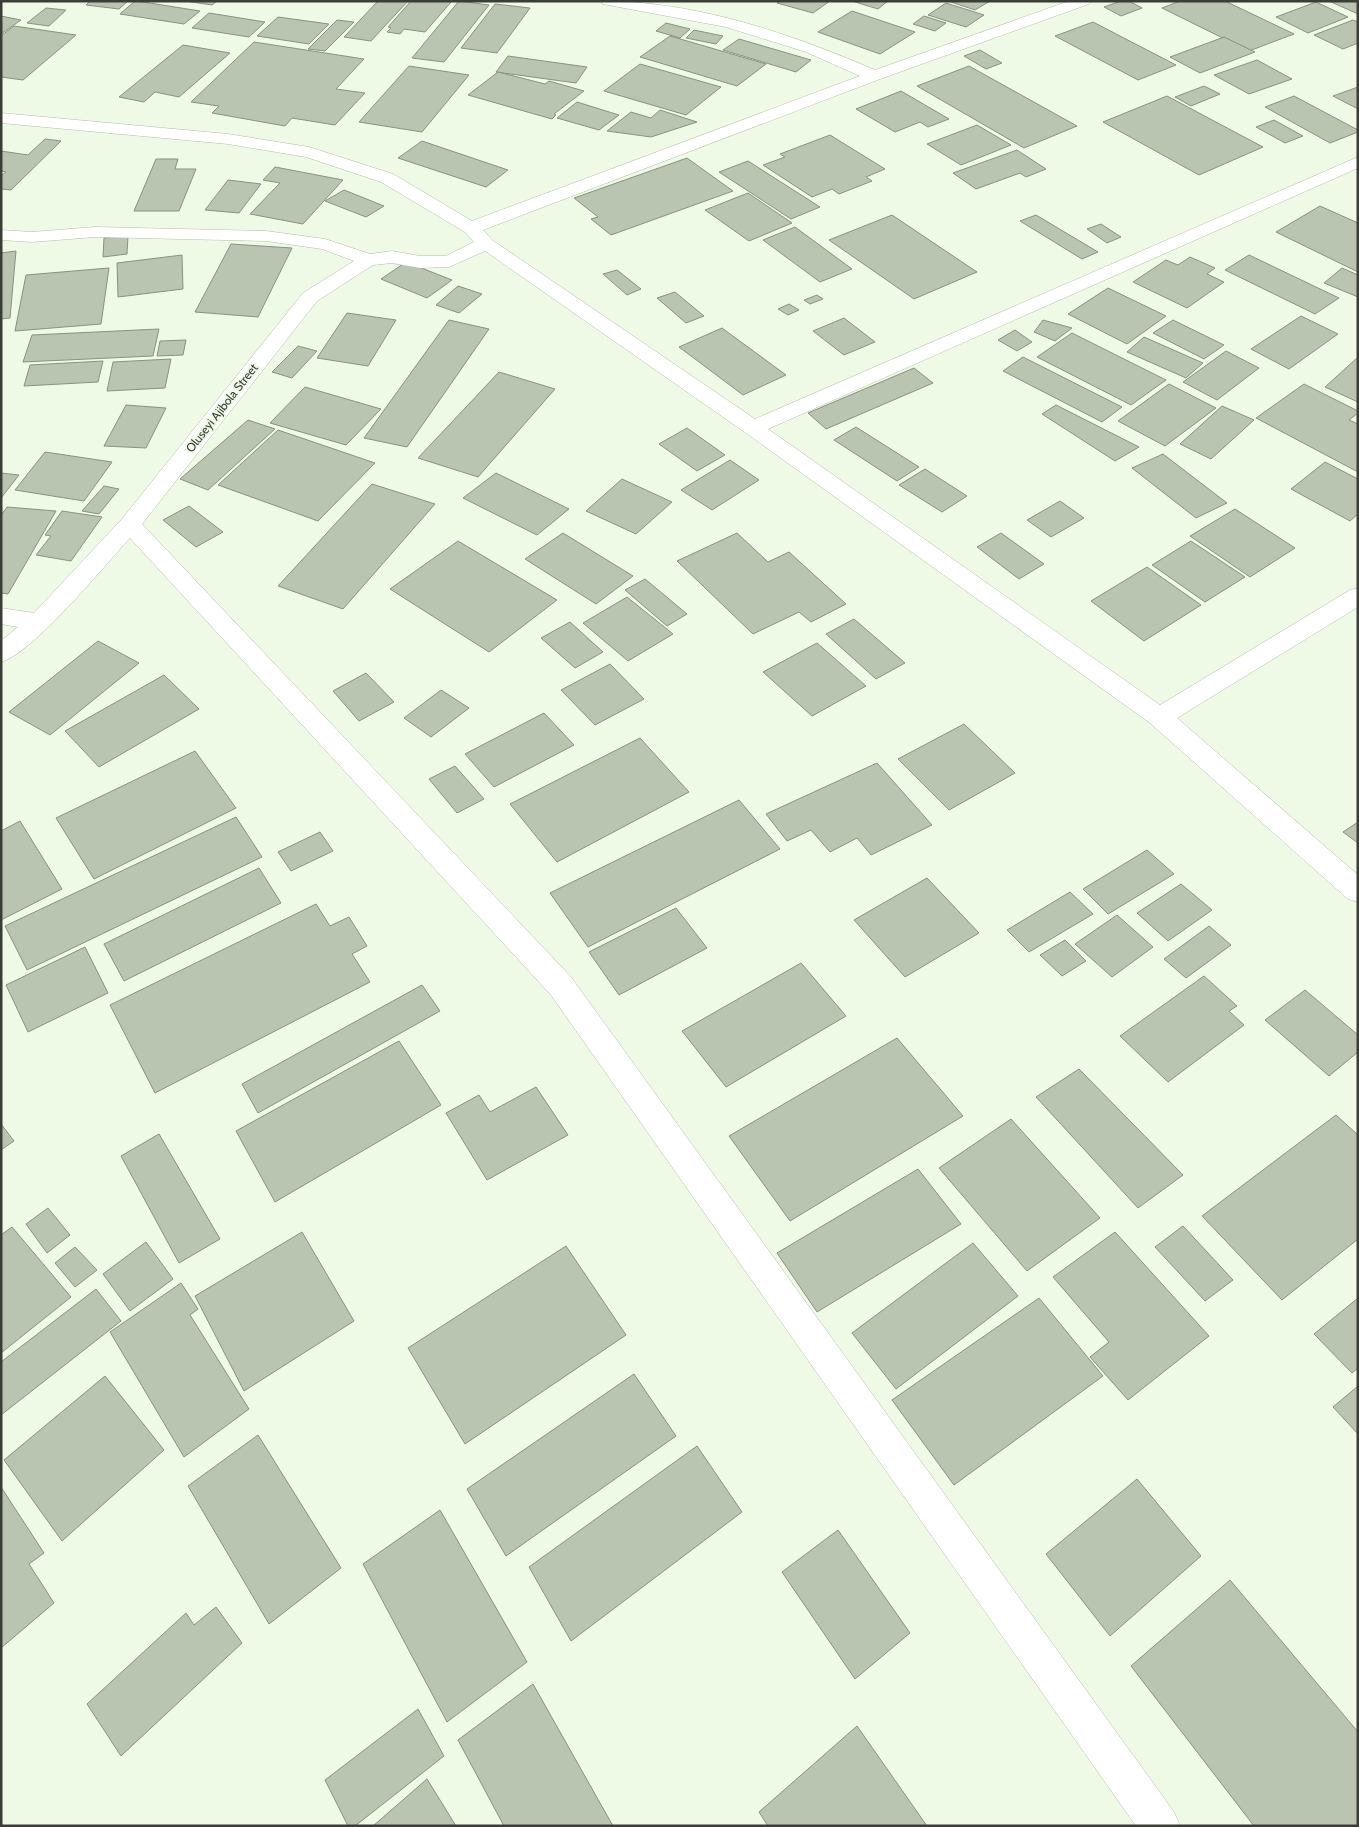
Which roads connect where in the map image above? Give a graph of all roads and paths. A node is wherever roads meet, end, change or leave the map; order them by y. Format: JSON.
{"nodes":[{"id":1,"x":608,"y":1,"type":"edge"},
{"id":2,"x":1084,"y":1,"type":"edge"},
{"id":3,"x":874,"y":76,"type":"junction"},
{"id":4,"x":1,"y":118,"type":"edge"},
{"id":5,"x":1358,"y":162,"type":"edge"},
{"id":6,"x":471,"y":228,"type":"junction"},
{"id":7,"x":1,"y":234,"type":"edge"},
{"id":8,"x":486,"y":244,"type":"junction"},
{"id":9,"x":368,"y":260,"type":"junction"},
{"id":10,"x":754,"y":428,"type":"junction"},
{"id":11,"x":130,"y":524,"type":"junction"},
{"id":12,"x":1358,"y":596,"type":"edge"},
{"id":13,"x":1,"y":616,"type":"edge"},
{"id":14,"x":39,"y":622,"type":"junction"},
{"id":15,"x":1,"y":654,"type":"edge"},
{"id":16,"x":1159,"y":717,"type":"junction"},
{"id":17,"x":1358,"y":891,"type":"edge"},
{"id":18,"x":1160,"y":1826,"type":"edge"}],
"edges":[{"from":1,"to":3,"type":"street"},
{"from":2,"to":3,"type":"street"},
{"from":3,"to":6,"type":"street"},
{"from":4,"to":6,"type":"street"},
{"from":5,"to":10,"type":"street"},
{"from":6,"to":8,"type":"street"},
{"from":7,"to":9,"type":"street"},
{"from":8,"to":9,"type":"street","name":"Oluseyi Ajibola Street"},
{"from":8,"to":10,"type":"street"},
{"from":9,"to":11,"type":"street","name":"Oluseyi Ajibola Street"},
{"from":10,"to":16,"type":"street"},
{"from":11,"to":14,"type":"street","name":"Oluseyi Ajibola Street"},
{"from":11,"to":18,"type":"street"},
{"from":12,"to":16,"type":"street"},
{"from":13,"to":14,"type":"street"},
{"from":14,"to":15,"type":"street","name":"Oluseyi Ajibola Street"},
{"from":16,"to":17,"type":"street"}]}
